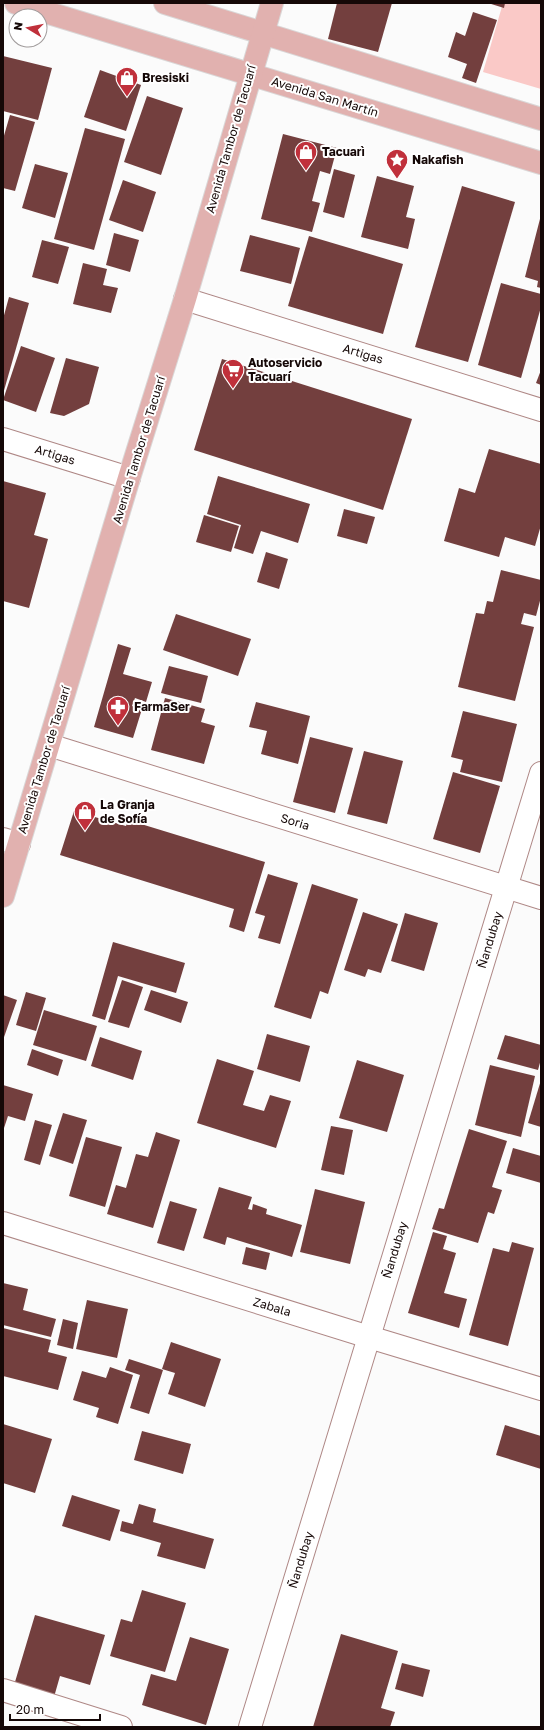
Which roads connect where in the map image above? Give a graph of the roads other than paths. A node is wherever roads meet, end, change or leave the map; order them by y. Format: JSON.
{"nodes":[{"id":1,"x":16,"y":3,"type":"edge"},
{"id":2,"x":165,"y":3,"type":"edge"},
{"id":3,"x":272,"y":3,"type":"edge"},
{"id":4,"x":263,"y":33,"type":"junction"},
{"id":5,"x":250,"y":74,"type":"junction"},
{"id":6,"x":541,"y":119,"type":"edge"},
{"id":7,"x":541,"y":163,"type":"edge"},
{"id":8,"x":185,"y":299,"type":"junction"},
{"id":9,"x":541,"y":410,"type":"edge"},
{"id":10,"x":3,"y":439,"type":"edge"},
{"id":11,"x":129,"y":478,"type":"junction"},
{"id":12,"x":49,"y":745,"type":"junction"},
{"id":13,"x":541,"y":773,"type":"edge"},
{"id":14,"x":11,"y":842,"type":"edge"},
{"id":15,"x":506,"y":888,"type":"junction"},
{"id":16,"x":3,"y":896,"type":"edge"},
{"id":17,"x":541,"y":898,"type":"edge"},
{"id":18,"x":3,"y":1223,"type":"edge"},
{"id":19,"x":369,"y":1337,"type":"junction"},
{"id":20,"x":541,"y":1389,"type":"edge"},
{"id":21,"x":3,"y":1690,"type":"edge"},
{"id":22,"x":121,"y":1727,"type":"edge"},
{"id":23,"x":250,"y":1727,"type":"edge"}],
"edges":[{"from":1,"to":5,"type":"main road","name":"Avenida San Martín"},
{"from":2,"to":4,"type":"main road"},
{"from":3,"to":4,"type":"main road","name":"Avenida Tambor de Tacuarí"},
{"from":4,"to":5,"type":"main road","name":"Avenida Tambor de Tacuarí"},
{"from":4,"to":6,"type":"main road"},
{"from":5,"to":7,"type":"main road","name":"Avenida San Martín"},
{"from":5,"to":8,"type":"main road","name":"Avenida Tambor de Tacuarí"},
{"from":8,"to":9,"type":"street","name":"Artigas"},
{"from":8,"to":11,"type":"main road","name":"Avenida Tambor de Tacuarí"},
{"from":10,"to":11,"type":"street","name":"Artigas"},
{"from":11,"to":12,"type":"main road","name":"Avenida Tambor de Tacuarí"},
{"from":12,"to":14,"type":"main road","name":"Avenida Tambor de Tacuarí"},
{"from":12,"to":15,"type":"street","name":"Soria"},
{"from":13,"to":15,"type":"street","name":"Ñandubay"},
{"from":14,"to":16,"type":"main road","name":"Avenida Tambor de Tacuarí"},
{"from":15,"to":17,"type":"street","name":"Soria"},
{"from":15,"to":19,"type":"street","name":"Ñandubay"},
{"from":18,"to":19,"type":"street","name":"Zabala"},
{"from":19,"to":20,"type":"street","name":"Zabala"},
{"from":19,"to":23,"type":"street","name":"Ñandubay"},
{"from":21,"to":22,"type":"street"}]}
